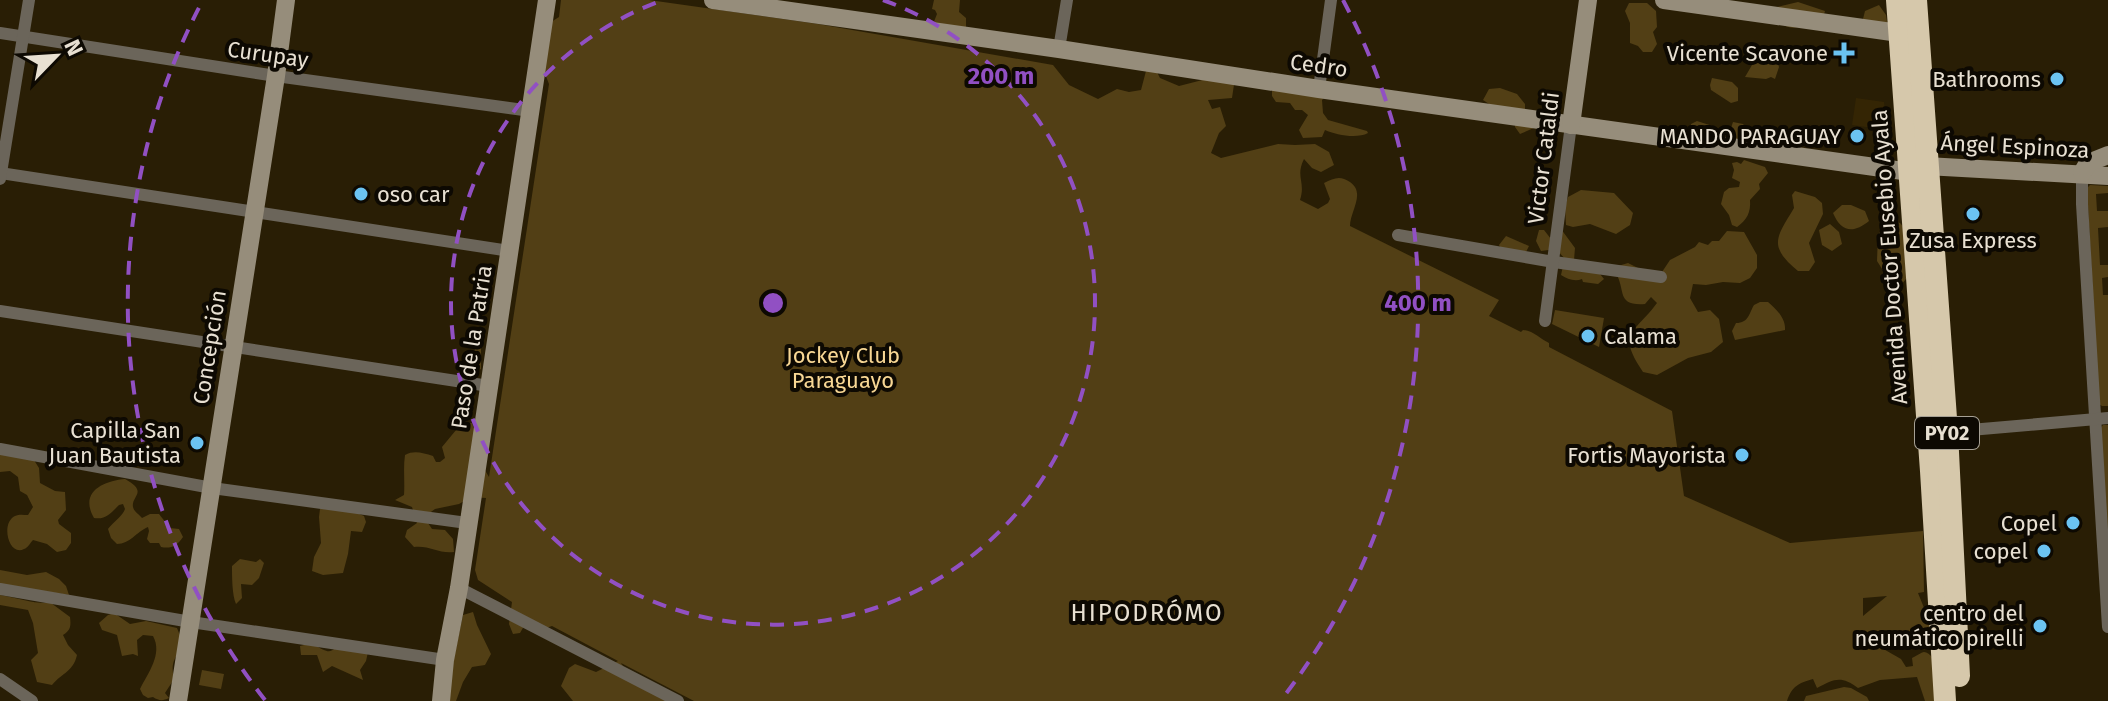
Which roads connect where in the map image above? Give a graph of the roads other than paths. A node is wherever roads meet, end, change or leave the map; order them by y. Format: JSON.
{"nodes":[{"id":1,"x":29,"y":0,"type":"edge"},
{"id":2,"x":286,"y":0,"type":"edge"},
{"id":3,"x":547,"y":0,"type":"edge"},
{"id":4,"x":713,"y":0,"type":"edge"},
{"id":5,"x":1067,"y":0,"type":"edge"},
{"id":6,"x":1331,"y":0,"type":"edge"},
{"id":7,"x":1588,"y":0,"type":"edge"},
{"id":8,"x":1664,"y":0,"type":"edge"},
{"id":9,"x":1897,"y":0,"type":"edge"},
{"id":10,"x":1916,"y":0,"type":"edge"},
{"id":11,"x":0,"y":33,"type":"edge"},
{"id":12,"x":1899,"y":33,"type":"junction"},
{"id":13,"x":23,"y":37,"type":"junction"},
{"id":14,"x":1059,"y":49,"type":"junction"},
{"id":15,"x":276,"y":76,"type":"junction"},
{"id":16,"x":1319,"y":89,"type":"junction"},
{"id":17,"x":531,"y":111,"type":"junction"},
{"id":18,"x":1571,"y":125,"type":"junction"},
{"id":19,"x":2108,"y":155,"type":"edge"},
{"id":20,"x":1918,"y":169,"type":"junction"},
{"id":21,"x":2082,"y":173,"type":"junction"},
{"id":22,"x":0,"y":175,"type":"edge"},
{"id":23,"x":2108,"y":176,"type":"edge"},
{"id":24,"x":255,"y":212,"type":"junction"},
{"id":25,"x":1398,"y":235,"type":"dead end"},
{"id":26,"x":510,"y":251,"type":"junction"},
{"id":27,"x":1554,"y":262,"type":"junction"},
{"id":28,"x":1661,"y":277,"type":"dead end"},
{"id":29,"x":0,"y":311,"type":"edge"},
{"id":30,"x":1545,"y":321,"type":"dead end"},
{"id":31,"x":234,"y":347,"type":"junction"},
{"id":32,"x":489,"y":386,"type":"junction"},
{"id":33,"x":1925,"y":388,"type":"junction"},
{"id":34,"x":2108,"y":418,"type":"edge"},
{"id":35,"x":2094,"y":419,"type":"junction"},
{"id":36,"x":1947,"y":432,"type":"junction"},
{"id":37,"x":0,"y":449,"type":"edge"},
{"id":38,"x":212,"y":488,"type":"junction"},
{"id":39,"x":467,"y":523,"type":"junction"},
{"id":40,"x":459,"y":588,"type":"junction"},
{"id":41,"x":0,"y":589,"type":"edge"},
{"id":42,"x":191,"y":622,"type":"junction"},
{"id":43,"x":2108,"y":627,"type":"edge"},
{"id":44,"x":445,"y":660,"type":"junction"},
{"id":45,"x":0,"y":679,"type":"edge"},
{"id":46,"x":32,"y":701,"type":"edge"},
{"id":47,"x":178,"y":701,"type":"edge"},
{"id":48,"x":441,"y":701,"type":"edge"},
{"id":49,"x":678,"y":701,"type":"edge"},
{"id":50,"x":1945,"y":701,"type":"edge"},
{"id":51,"x":1960,"y":701,"type":"edge"}],
"edges":[{"from":1,"to":13,"type":"street"},
{"from":2,"to":15,"type":"street","name":"Concepción"},
{"from":3,"to":17,"type":"street","name":"Paso de la Patria"},
{"from":4,"to":14,"type":"street","name":"Cedro"},
{"from":5,"to":14,"type":"street"},
{"from":6,"to":16,"type":"street"},
{"from":7,"to":18,"type":"street","name":"Victor Cataldi"},
{"from":8,"to":12,"type":"street"},
{"from":9,"to":12,"type":"highway","name":"Avenida Doctor Eusebio Ayala","number":"PY02"},
{"from":10,"to":20,"type":"highway","name":"Avenida Doctor Eusebio Ayala","number":"PY02"},
{"from":11,"to":13,"type":"street","name":"Curupay"},
{"from":12,"to":20,"type":"highway","name":"Avenida Doctor Eusebio Ayala","number":"PY02"},
{"from":13,"to":15,"type":"street","name":"Curupay"},
{"from":13,"to":22,"type":"street"},
{"from":14,"to":16,"type":"street","name":"Cedro"},
{"from":15,"to":17,"type":"street","name":"Curupay"},
{"from":15,"to":24,"type":"street","name":"Concepción"},
{"from":16,"to":18,"type":"street","name":"Cedro"},
{"from":17,"to":26,"type":"street","name":"Paso de la Patria"},
{"from":18,"to":20,"type":"street","name":"Cedro"},
{"from":18,"to":27,"type":"street","name":"Victor Cataldi"},
{"from":19,"to":21,"type":"street"},
{"from":20,"to":21,"type":"street","name":"Ángel Espinoza"},
{"from":20,"to":33,"type":"highway","name":"Avenida Doctor Eusebio Ayala","number":"PY02"},
{"from":20,"to":36,"type":"highway","name":"Avenida Doctor Eusebio Ayala","number":"PY02"},
{"from":21,"to":23,"type":"street","name":"Ángel Espinoza"},
{"from":21,"to":35,"type":"street"},
{"from":22,"to":24,"type":"street"},
{"from":24,"to":26,"type":"street"},
{"from":24,"to":31,"type":"street","name":"Concepción"},
{"from":25,"to":27,"type":"street"},
{"from":26,"to":32,"type":"street","name":"Paso de la Patria"},
{"from":27,"to":28,"type":"street"},
{"from":27,"to":30,"type":"street","name":"Victor Cataldi"},
{"from":29,"to":31,"type":"street"},
{"from":31,"to":32,"type":"street"},
{"from":31,"to":38,"type":"street","name":"Concepción"},
{"from":32,"to":39,"type":"street","name":"Paso de la Patria"},
{"from":33,"to":36,"type":"highway"},
{"from":33,"to":50,"type":"highway","name":"Avenida Doctor Eusebio Ayala","number":"PY02"},
{"from":34,"to":35,"type":"street"},
{"from":35,"to":36,"type":"street"},
{"from":35,"to":43,"type":"street"},
{"from":36,"to":51,"type":"highway","name":"Avenida Doctor Eusebio Ayala","number":"PY02"},
{"from":37,"to":38,"type":"street"},
{"from":38,"to":39,"type":"street"},
{"from":38,"to":42,"type":"street","name":"Concepción"},
{"from":39,"to":40,"type":"street","name":"Paso de la Patria"},
{"from":40,"to":44,"type":"street","name":"Paso de la Patria"},
{"from":40,"to":49,"type":"street"},
{"from":41,"to":42,"type":"street"},
{"from":42,"to":44,"type":"street"},
{"from":42,"to":47,"type":"street","name":"Concepción"},
{"from":44,"to":48,"type":"street","name":"Paso de la Patria"},
{"from":45,"to":46,"type":"street"}]}
